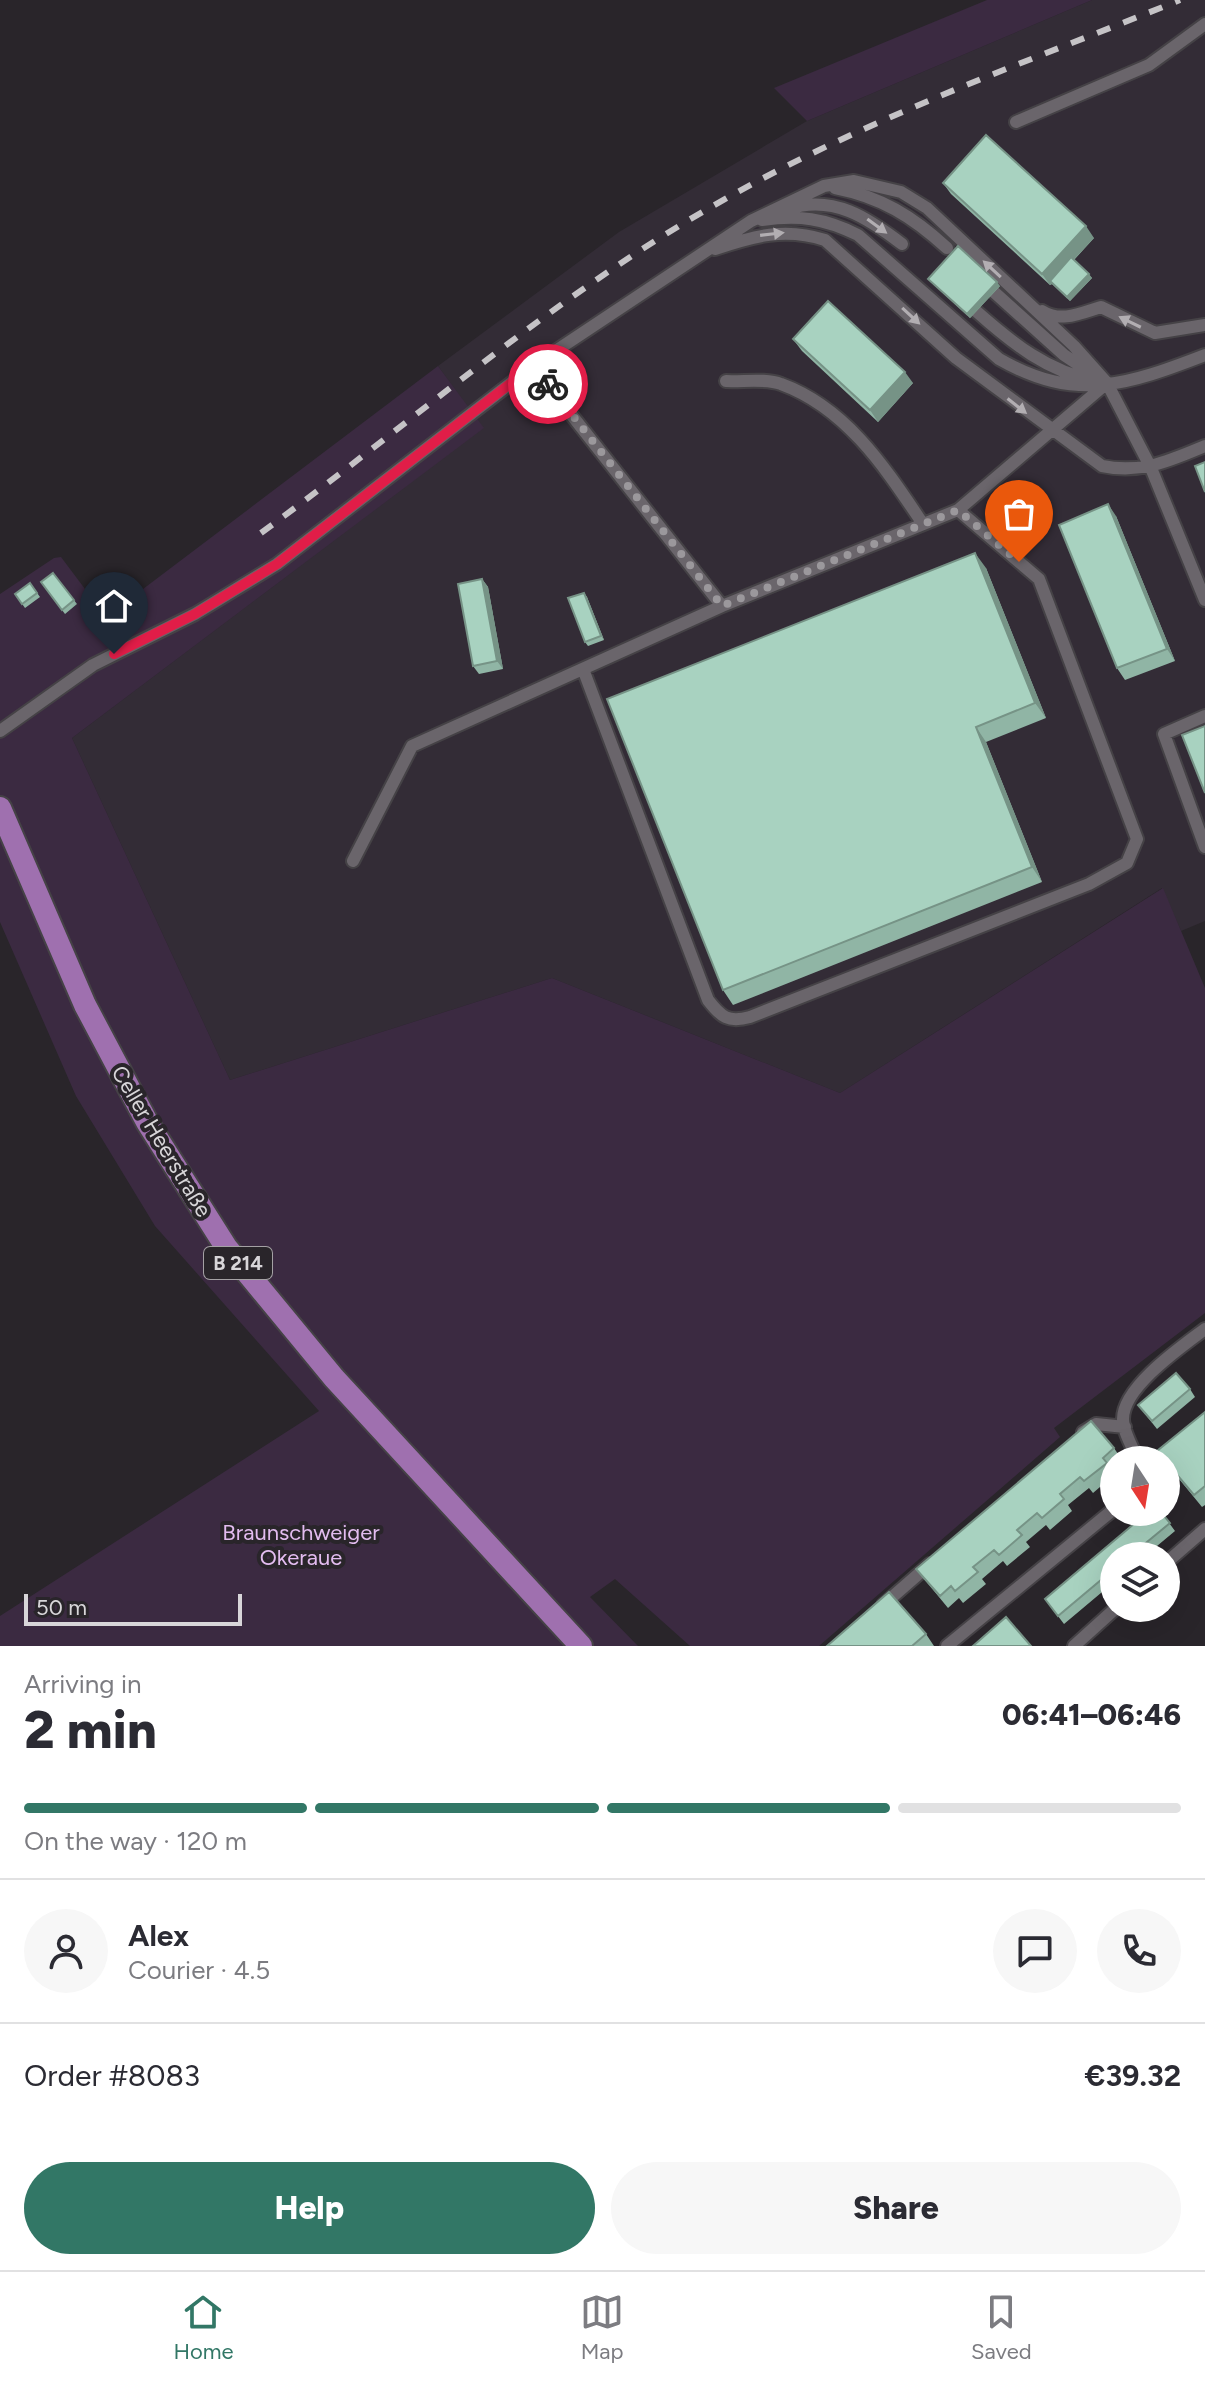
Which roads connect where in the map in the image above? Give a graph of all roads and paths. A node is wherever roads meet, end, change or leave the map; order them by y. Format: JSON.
{"nodes":[{"id":1,"x":1205,"y":24,"type":"edge"},
{"id":2,"x":1016,"y":122,"type":"dead end"},
{"id":3,"x":824,"y":186,"type":"junction"},
{"id":4,"x":751,"y":221,"type":"junction"},
{"id":5,"x":902,"y":244,"type":"dead end"},
{"id":6,"x":947,"y":248,"type":"dead end"},
{"id":7,"x":697,"y":254,"type":"junction"},
{"id":8,"x":994,"y":292,"type":"edge"},
{"id":9,"x":1029,"y":304,"type":"junction"},
{"id":10,"x":976,"y":311,"type":"edge"},
{"id":11,"x":1205,"y":325,"type":"edge"},
{"id":12,"x":1205,"y":355,"type":"edge"},
{"id":13,"x":533,"y":366,"type":"junction"},
{"id":14,"x":726,"y":381,"type":"dead end"},
{"id":15,"x":1107,"y":383,"type":"junction"},
{"id":16,"x":1050,"y":431,"type":"junction"},
{"id":17,"x":1205,"y":446,"type":"edge"},
{"id":18,"x":1151,"y":468,"type":"junction"},
{"id":19,"x":958,"y":510,"type":"junction"},
{"id":20,"x":923,"y":524,"type":"junction"},
{"id":21,"x":1205,"y":600,"type":"edge"},
{"id":22,"x":722,"y":606,"type":"junction"},
{"id":23,"x":583,"y":669,"type":"junction"},
{"id":24,"x":1205,"y":716,"type":"edge"},
{"id":25,"x":0,"y":731,"type":"edge"},
{"id":26,"x":0,"y":808,"type":"edge"},
{"id":27,"x":1205,"y":847,"type":"edge"},
{"id":28,"x":353,"y":861,"type":"dead end"},
{"id":29,"x":1205,"y":1329,"type":"edge"},
{"id":30,"x":1125,"y":1427,"type":"junction"},
{"id":31,"x":1072,"y":1441,"type":"edge"},
{"id":32,"x":1132,"y":1446,"type":"edge"},
{"id":33,"x":1100,"y":1520,"type":"edge"},
{"id":34,"x":1205,"y":1529,"type":"edge"},
{"id":35,"x":1180,"y":1551,"type":"edge"},
{"id":36,"x":941,"y":1555,"type":"edge"},
{"id":37,"x":870,"y":1616,"type":"edge"},
{"id":38,"x":1101,"y":1622,"type":"edge"},
{"id":39,"x":581,"y":1646,"type":"edge"},
{"id":40,"x":947,"y":1646,"type":"edge"},
{"id":41,"x":1074,"y":1646,"type":"edge"}],
"edges":[{"from":1,"to":2,"type":"lane"},
{"from":3,"to":4,"type":"lane"},
{"from":3,"to":6,"type":"lane"},
{"from":9,"to":3,"type":"lane","one_way":true},
{"from":4,"to":5,"type":"lane","one_way":true},
{"from":4,"to":7,"type":"lane"},
{"from":4,"to":15,"type":"lane"},
{"from":7,"to":13,"type":"lane"},
{"from":7,"to":16,"type":"lane","one_way":true},
{"from":8,"to":15,"type":"lane"},
{"from":11,"to":9,"type":"lane","one_way":true},
{"from":9,"to":15,"type":"lane"},
{"from":10,"to":15,"type":"lane"},
{"from":12,"to":15,"type":"lane"},
{"from":13,"to":22,"type":"lane"},
{"from":13,"to":25,"type":"lane"},
{"from":14,"to":20,"type":"lane"},
{"from":15,"to":16,"type":"lane"},
{"from":15,"to":18,"type":"lane"},
{"from":16,"to":18,"type":"lane"},
{"from":16,"to":19,"type":"lane"},
{"from":17,"to":18,"type":"lane"},
{"from":18,"to":21,"type":"lane"},
{"from":19,"to":20,"type":"lane"},
{"from":19,"to":23,"type":"lane"},
{"from":20,"to":22,"type":"lane"},
{"from":22,"to":23,"type":"lane"},
{"from":23,"to":28,"type":"lane"},
{"from":24,"to":27,"type":"lane"},
{"from":26,"to":39,"type":"main road","name":"Celler Heerstraße","number":"B 214"},
{"from":29,"to":30,"type":"lane"},
{"from":30,"to":31,"type":"lane"},
{"from":30,"to":32,"type":"lane"},
{"from":33,"to":40,"type":"lane"},
{"from":34,"to":35,"type":"lane"},
{"from":36,"to":37,"type":"lane"},
{"from":38,"to":41,"type":"lane"}]}
